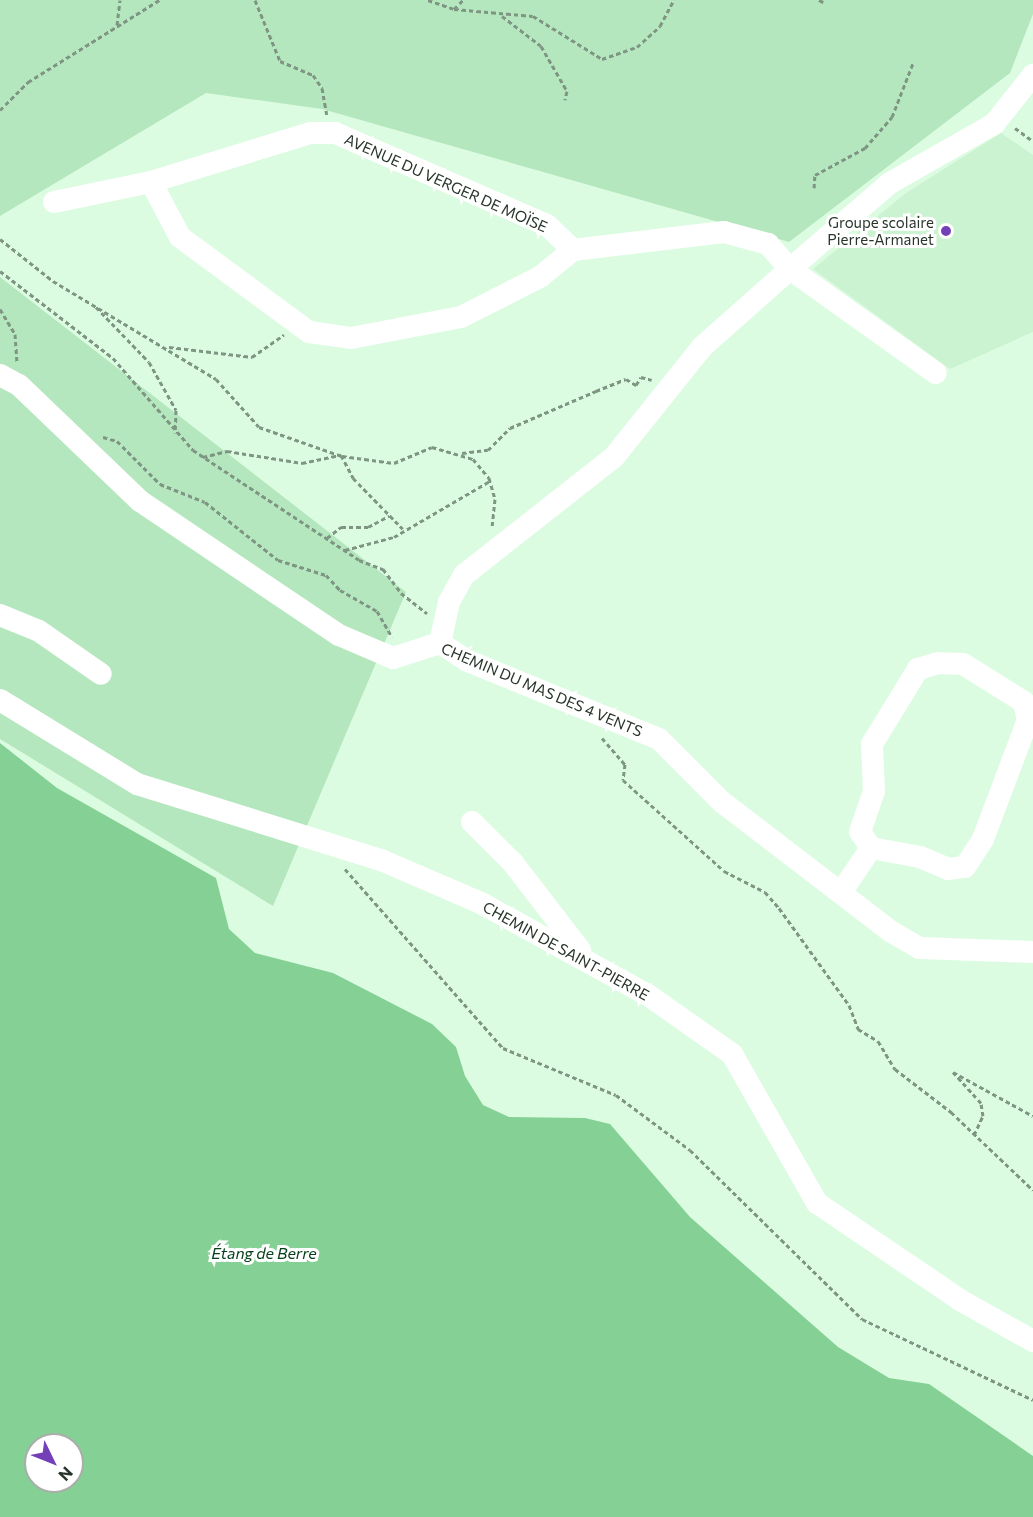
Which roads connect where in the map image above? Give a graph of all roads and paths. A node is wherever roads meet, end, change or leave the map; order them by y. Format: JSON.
{"nodes":[{"id":1,"x":120,"y":0,"type":"edge"},
{"id":2,"x":159,"y":0,"type":"edge"},
{"id":3,"x":255,"y":0,"type":"edge"},
{"id":4,"x":428,"y":0,"type":"edge"},
{"id":5,"x":463,"y":0,"type":"edge"},
{"id":6,"x":674,"y":0,"type":"edge"},
{"id":7,"x":819,"y":0,"type":"edge"},
{"id":8,"x":825,"y":3,"type":"dead end"},
{"id":9,"x":453,"y":9,"type":"junction"},
{"id":10,"x":498,"y":14,"type":"junction"},
{"id":11,"x":117,"y":25,"type":"junction"},
{"id":12,"x":913,"y":63,"type":"dead end"},
{"id":13,"x":1033,"y":75,"type":"edge"},
{"id":14,"x":565,"y":100,"type":"dead end"},
{"id":15,"x":0,"y":110,"type":"edge"},
{"id":16,"x":335,"y":133,"type":"junction"},
{"id":17,"x":151,"y":182,"type":"junction"},
{"id":18,"x":814,"y":188,"type":"dead end"},
{"id":19,"x":54,"y":202,"type":"dead end"},
{"id":20,"x":0,"y":239,"type":"edge"},
{"id":21,"x":573,"y":250,"type":"junction"},
{"id":22,"x":790,"y":269,"type":"junction"},
{"id":23,"x":0,"y":271,"type":"edge"},
{"id":24,"x":93,"y":304,"type":"junction"},
{"id":25,"x":0,"y":309,"type":"edge"},
{"id":26,"x":294,"y":322,"type":"junction"},
{"id":27,"x":168,"y":347,"type":"junction"},
{"id":28,"x":23,"y":373,"type":"dead end"},
{"id":29,"x":936,"y":373,"type":"dead end"},
{"id":30,"x":0,"y":375,"type":"edge"},
{"id":31,"x":657,"y":379,"type":"dead end"},
{"id":32,"x":175,"y":433,"type":"junction"},
{"id":33,"x":98,"y":436,"type":"dead end"},
{"id":34,"x":460,"y":453,"type":"junction"},
{"id":35,"x":341,"y":455,"type":"junction"},
{"id":36,"x":203,"y":457,"type":"junction"},
{"id":37,"x":490,"y":481,"type":"junction"},
{"id":38,"x":389,"y":516,"type":"junction"},
{"id":39,"x":403,"y":529,"type":"junction"},
{"id":40,"x":327,"y":538,"type":"junction"},
{"id":41,"x":345,"y":550,"type":"junction"},
{"id":42,"x":487,"y":557,"type":"junction"},
{"id":43,"x":0,"y":615,"type":"edge"},
{"id":44,"x":441,"y":633,"type":"junction"},
{"id":45,"x":402,"y":657,"type":"junction"},
{"id":46,"x":101,"y":674,"type":"dead end"},
{"id":47,"x":0,"y":700,"type":"edge"},
{"id":48,"x":583,"y":710,"type":"junction"},
{"id":49,"x":472,"y":822,"type":"dead end"},
{"id":50,"x":322,"y":843,"type":"junction"},
{"id":51,"x":871,"y":848,"type":"junction"},
{"id":52,"x":842,"y":891,"type":"junction"},
{"id":53,"x":1033,"y":952,"type":"edge"},
{"id":54,"x":591,"y":963,"type":"junction"},
{"id":55,"x":1033,"y":1116,"type":"edge"},
{"id":56,"x":974,"y":1135,"type":"junction"},
{"id":57,"x":1033,"y":1190,"type":"edge"},
{"id":58,"x":1033,"y":1341,"type":"edge"},
{"id":59,"x":1033,"y":1400,"type":"edge"}],
"edges":[{"from":1,"to":11,"type":"path"},
{"from":2,"to":11,"type":"path"},
{"from":3,"to":16,"type":"path"},
{"from":4,"to":9,"type":"path"},
{"from":5,"to":9,"type":"path"},
{"from":6,"to":10,"type":"path"},
{"from":7,"to":8,"type":"path"},
{"from":9,"to":10,"type":"path"},
{"from":10,"to":14,"type":"path"},
{"from":11,"to":15,"type":"path"},
{"from":12,"to":18,"type":"path"},
{"from":13,"to":22,"type":"street"},
{"from":16,"to":17,"type":"street","name":"AVENUE DU VERGER DE MOÏSE"},
{"from":16,"to":21,"type":"street","name":"AVENUE DU VERGER DE MOÏSE"},
{"from":17,"to":19,"type":"street","name":"AVENUE DU VERGER DE MOÏSE"},
{"from":17,"to":26,"type":"street"},
{"from":20,"to":24,"type":"path"},
{"from":21,"to":22,"type":"street"},
{"from":21,"to":26,"type":"street"},
{"from":22,"to":29,"type":"street"},
{"from":22,"to":42,"type":"street"},
{"from":23,"to":32,"type":"path"},
{"from":24,"to":27,"type":"path"},
{"from":24,"to":32,"type":"path"},
{"from":25,"to":28,"type":"path"},
{"from":26,"to":27,"type":"path"},
{"from":27,"to":35,"type":"path"},
{"from":30,"to":45,"type":"street"},
{"from":31,"to":34,"type":"path"},
{"from":32,"to":36,"type":"path"},
{"from":33,"to":45,"type":"path"},
{"from":34,"to":35,"type":"path"},
{"from":34,"to":37,"type":"path"},
{"from":35,"to":36,"type":"path"},
{"from":35,"to":38,"type":"path"},
{"from":36,"to":40,"type":"path"},
{"from":37,"to":39,"type":"path"},
{"from":37,"to":42,"type":"path"},
{"from":38,"to":39,"type":"path"},
{"from":38,"to":40,"type":"path"},
{"from":39,"to":41,"type":"path"},
{"from":40,"to":41,"type":"path"},
{"from":41,"to":44,"type":"path"},
{"from":42,"to":44,"type":"street"},
{"from":43,"to":46,"type":"street"},
{"from":44,"to":45,"type":"street","name":"CHEMIN DU MAS DES 4 VENTS"},
{"from":44,"to":48,"type":"street","name":"CHEMIN DU MAS DES 4 VENTS"},
{"from":47,"to":50,"type":"street","name":"CHEMIN DE SAINT-PIERRE"},
{"from":48,"to":52,"type":"street","name":"CHEMIN DU MAS DES 4 VENTS"},
{"from":48,"to":56,"type":"path"},
{"from":49,"to":54,"type":"street"},
{"from":50,"to":54,"type":"street","name":"CHEMIN DE SAINT-PIERRE"},
{"from":50,"to":59,"type":"path"},
{"from":51,"to":51,"type":"street"},
{"from":51,"to":52,"type":"street"},
{"from":52,"to":53,"type":"street","name":"CHEMIN DU MAS DES 4 VENTS"},
{"from":54,"to":58,"type":"street","name":"CHEMIN DE SAINT-PIERRE"},
{"from":55,"to":56,"type":"path"},
{"from":56,"to":57,"type":"path"}]}
